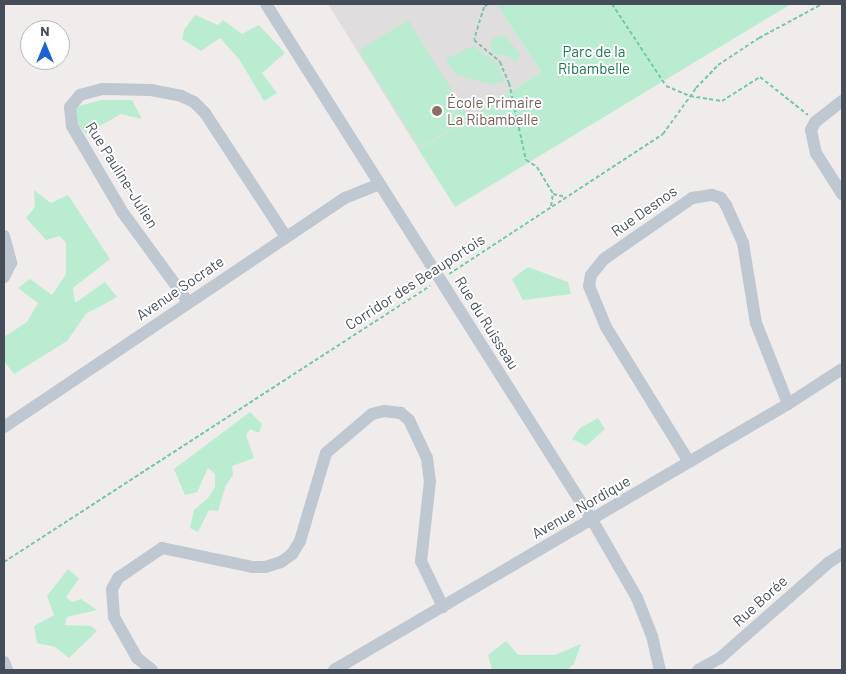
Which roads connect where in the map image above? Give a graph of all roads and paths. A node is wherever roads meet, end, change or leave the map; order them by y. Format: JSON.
{"nodes":[{"id":1,"x":266,"y":4,"type":"edge"},
{"id":2,"x":488,"y":4,"type":"edge"},
{"id":3,"x":612,"y":4,"type":"edge"},
{"id":4,"x":822,"y":4,"type":"edge"},
{"id":5,"x":690,"y":96,"type":"junction"},
{"id":6,"x":842,"y":101,"type":"edge"},
{"id":7,"x":815,"y":122,"type":"junction"},
{"id":8,"x":379,"y":184,"type":"junction"},
{"id":9,"x":552,"y":194,"type":"junction"},
{"id":10,"x":842,"y":194,"type":"edge"},
{"id":11,"x":566,"y":197,"type":"junction"},
{"id":12,"x":551,"y":207,"type":"junction"},
{"id":13,"x":4,"y":236,"type":"edge"},
{"id":14,"x":286,"y":237,"type":"junction"},
{"id":15,"x":4,"y":277,"type":"edge"},
{"id":16,"x":440,"y":279,"type":"junction"},
{"id":17,"x":188,"y":302,"type":"junction"},
{"id":18,"x":842,"y":369,"type":"edge"},
{"id":19,"x":788,"y":404,"type":"junction"},
{"id":20,"x":4,"y":427,"type":"edge"},
{"id":21,"x":690,"y":462,"type":"junction"},
{"id":22,"x":591,"y":518,"type":"junction"},
{"id":23,"x":842,"y":554,"type":"edge"},
{"id":24,"x":4,"y":562,"type":"edge"},
{"id":25,"x":443,"y":607,"type":"junction"},
{"id":26,"x":4,"y":662,"type":"edge"},
{"id":27,"x":7,"y":670,"type":"edge"},
{"id":28,"x":152,"y":670,"type":"edge"},
{"id":29,"x":334,"y":670,"type":"edge"},
{"id":30,"x":660,"y":670,"type":"edge"},
{"id":31,"x":698,"y":670,"type":"edge"}],
"edges":[{"from":1,"to":8,"type":"street","name":"Rue du Ruisseau"},
{"from":2,"to":9,"type":"path"},
{"from":3,"to":5,"type":"path"},
{"from":4,"to":5,"type":"path","name":"Corridor des Beauportois"},
{"from":5,"to":7,"type":"path"},
{"from":5,"to":11,"type":"path","name":"Corridor des Beauportois"},
{"from":6,"to":7,"type":"street"},
{"from":7,"to":10,"type":"street"},
{"from":8,"to":14,"type":"street","name":"Avenue Socrate"},
{"from":8,"to":16,"type":"street","name":"Rue du Ruisseau"},
{"from":9,"to":11,"type":"path"},
{"from":9,"to":12,"type":"path"},
{"from":11,"to":12,"type":"path","name":"Corridor des Beauportois"},
{"from":12,"to":16,"type":"path","name":"Corridor des Beauportois"},
{"from":13,"to":15,"type":"street"},
{"from":14,"to":17,"type":"street","name":"Avenue Socrate"},
{"from":14,"to":17,"type":"street","name":"Rue Pauline-Julien"},
{"from":16,"to":22,"type":"street","name":"Rue du Ruisseau"},
{"from":16,"to":24,"type":"path","name":"Corridor des Beauportois"},
{"from":17,"to":20,"type":"street","name":"Avenue Socrate"},
{"from":18,"to":19,"type":"street","name":"Avenue Nordique"},
{"from":19,"to":21,"type":"street","name":"Avenue Nordique"},
{"from":19,"to":21,"type":"street","name":"Rue Desnos"},
{"from":21,"to":22,"type":"street","name":"Avenue Nordique"},
{"from":22,"to":25,"type":"street","name":"Avenue Nordique"},
{"from":22,"to":30,"type":"street","name":"Rue du Ruisseau"},
{"from":23,"to":31,"type":"street","name":"Rue Borée"},
{"from":25,"to":28,"type":"street"},
{"from":25,"to":29,"type":"street","name":"Avenue Nordique"},
{"from":26,"to":27,"type":"street"}]}
